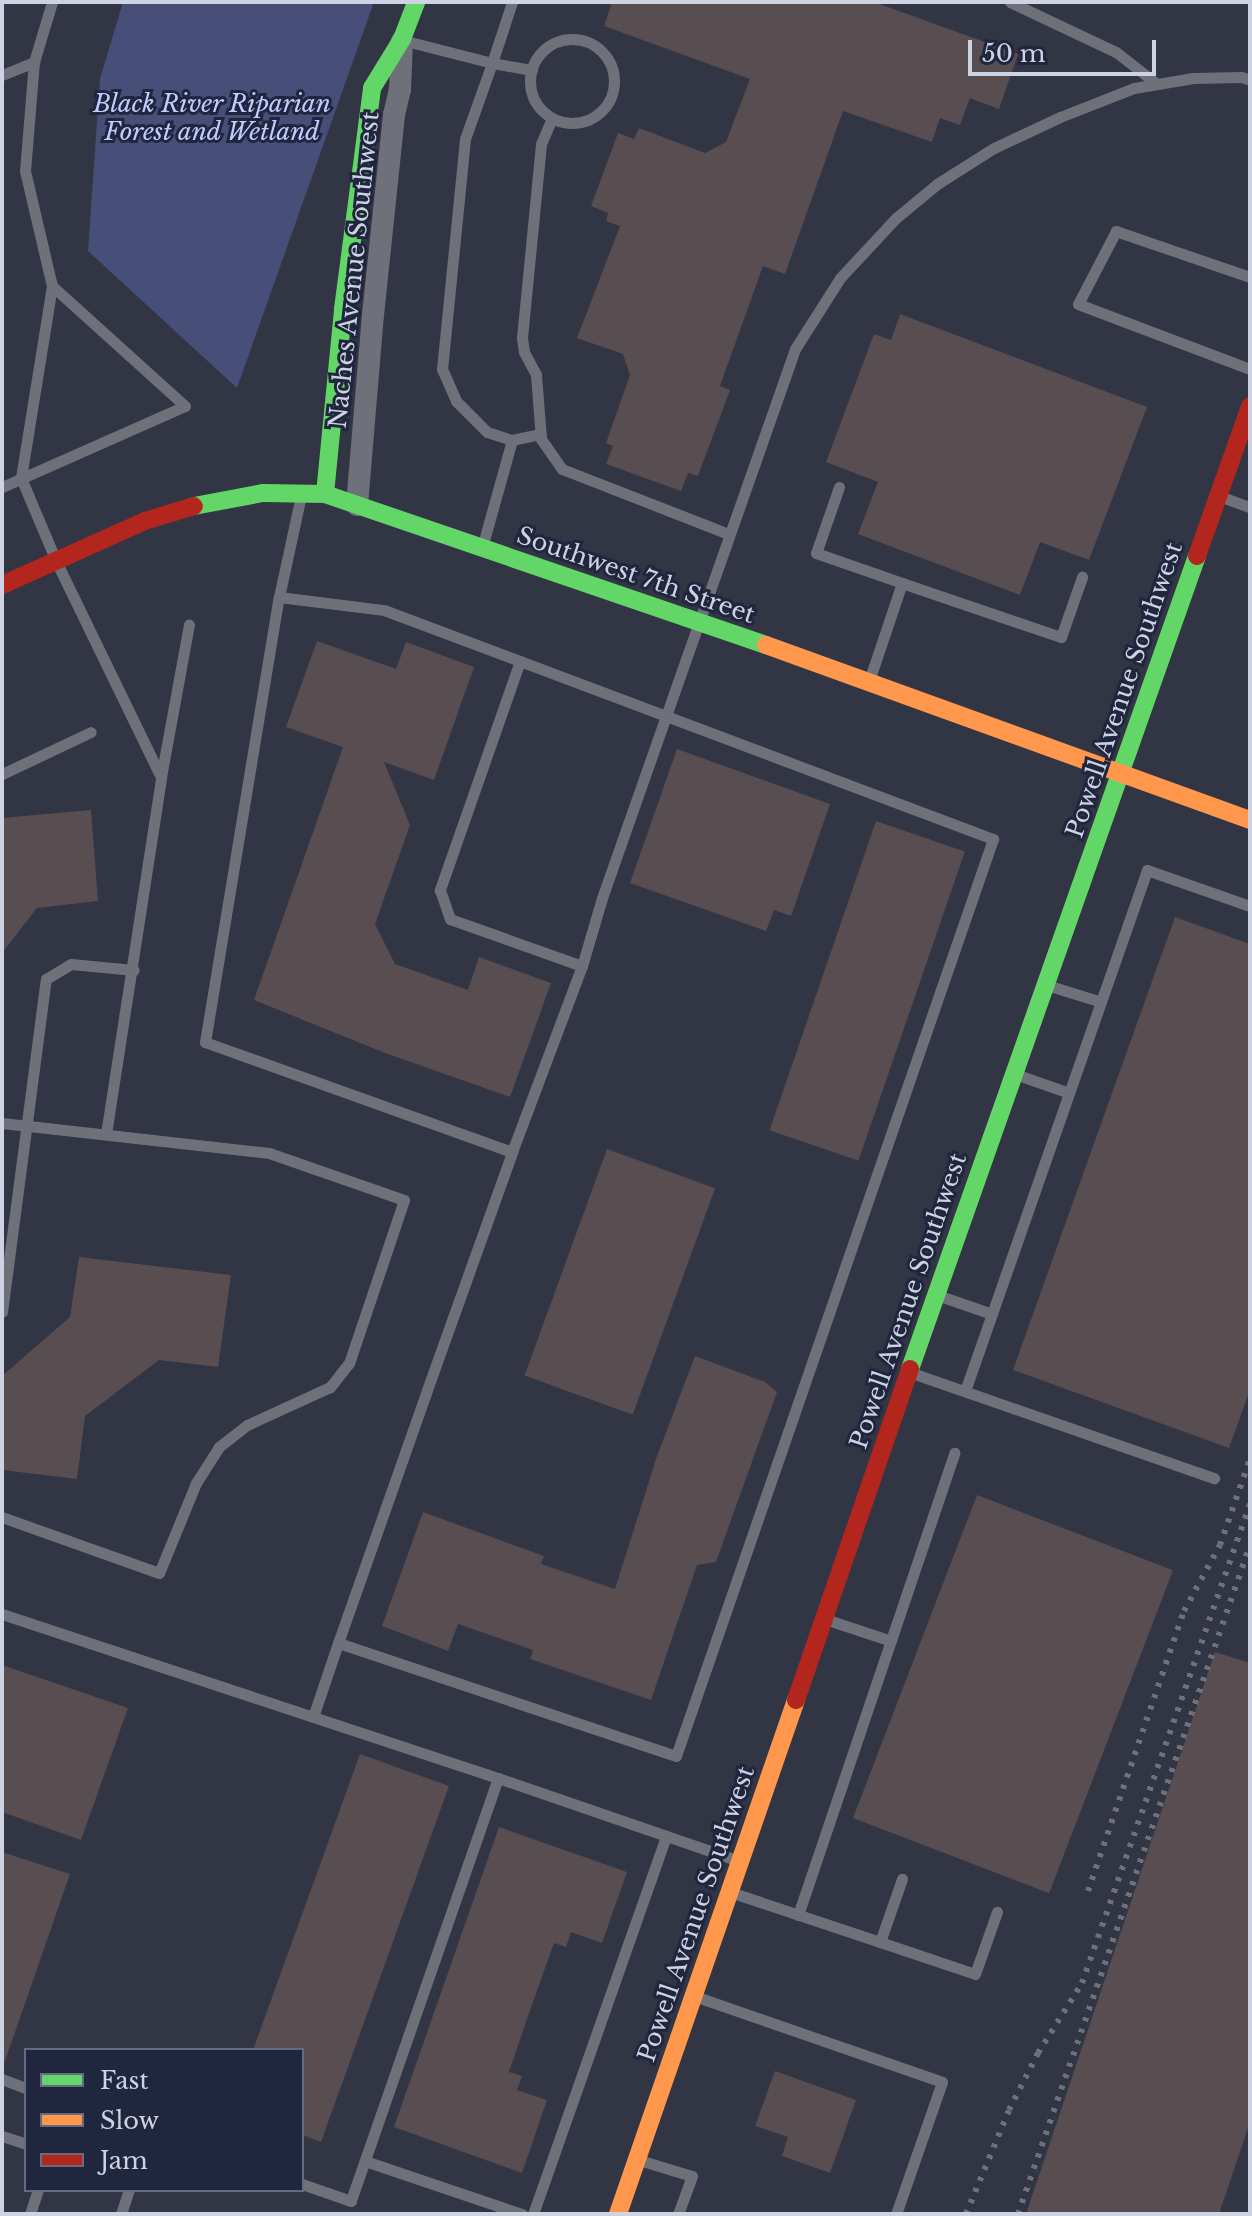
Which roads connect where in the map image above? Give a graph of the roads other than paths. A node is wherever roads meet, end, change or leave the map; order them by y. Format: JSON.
{"nodes":[{"id":1,"x":52,"y":2,"type":"edge"},
{"id":2,"x":416,"y":2,"type":"edge"},
{"id":3,"x":512,"y":2,"type":"edge"},
{"id":4,"x":1010,"y":2,"type":"edge"},
{"id":5,"x":402,"y":39,"type":"junction"},
{"id":6,"x":34,"y":62,"type":"junction"},
{"id":7,"x":492,"y":63,"type":"junction"},
{"id":8,"x":532,"y":70,"type":"junction"},
{"id":9,"x":2,"y":75,"type":"edge"},
{"id":10,"x":1250,"y":80,"type":"edge"},
{"id":11,"x":1157,"y":84,"type":"junction"},
{"id":12,"x":552,"y":118,"type":"junction"},
{"id":13,"x":1250,"y":277,"type":"edge"},
{"id":14,"x":52,"y":286,"type":"junction"},
{"id":15,"x":1250,"y":369,"type":"edge"},
{"id":16,"x":1250,"y":406,"type":"edge"},
{"id":17,"x":540,"y":434,"type":"junction"},
{"id":18,"x":512,"y":440,"type":"junction"},
{"id":19,"x":21,"y":478,"type":"junction"},
{"id":20,"x":2,"y":487,"type":"edge"},
{"id":21,"x":839,"y":487,"type":"dead end"},
{"id":22,"x":301,"y":494,"type":"junction"},
{"id":23,"x":325,"y":494,"type":"junction"},
{"id":24,"x":1218,"y":496,"type":"junction"},
{"id":25,"x":357,"y":505,"type":"junction"},
{"id":26,"x":1250,"y":507,"type":"edge"},
{"id":27,"x":729,"y":534,"type":"junction"},
{"id":28,"x":481,"y":548,"type":"junction"},
{"id":29,"x":56,"y":561,"type":"junction"},
{"id":30,"x":1082,"y":577,"type":"dead end"},
{"id":31,"x":902,"y":583,"type":"junction"},
{"id":32,"x":2,"y":585,"type":"edge"},
{"id":33,"x":279,"y":597,"type":"junction"},
{"id":34,"x":698,"y":621,"type":"junction"},
{"id":35,"x":189,"y":625,"type":"dead end"},
{"id":36,"x":520,"y":661,"type":"junction"},
{"id":37,"x":868,"y":682,"type":"junction"},
{"id":38,"x":665,"y":716,"type":"junction"},
{"id":39,"x":91,"y":732,"type":"dead end"},
{"id":40,"x":2,"y":774,"type":"edge"},
{"id":41,"x":1120,"y":775,"type":"junction"},
{"id":42,"x":161,"y":777,"type":"junction"},
{"id":43,"x":1250,"y":820,"type":"edge"},
{"id":44,"x":1250,"y":906,"type":"edge"},
{"id":45,"x":582,"y":966,"type":"junction"},
{"id":46,"x":134,"y":970,"type":"junction"},
{"id":47,"x":1045,"y":985,"type":"junction"},
{"id":48,"x":1101,"y":1002,"type":"junction"},
{"id":49,"x":1014,"y":1074,"type":"junction"},
{"id":50,"x":1069,"y":1093,"type":"junction"},
{"id":51,"x":2,"y":1123,"type":"edge"},
{"id":52,"x":27,"y":1126,"type":"junction"},
{"id":53,"x":106,"y":1134,"type":"junction"},
{"id":54,"x":512,"y":1152,"type":"junction"},
{"id":55,"x":936,"y":1295,"type":"junction"},
{"id":56,"x":2,"y":1312,"type":"edge"},
{"id":57,"x":992,"y":1314,"type":"junction"},
{"id":58,"x":909,"y":1372,"type":"junction"},
{"id":59,"x":965,"y":1391,"type":"junction"},
{"id":60,"x":954,"y":1453,"type":"dead end"},
{"id":61,"x":1214,"y":1478,"type":"dead end"},
{"id":62,"x":2,"y":1517,"type":"edge"},
{"id":63,"x":2,"y":1614,"type":"edge"},
{"id":64,"x":823,"y":1619,"type":"junction"},
{"id":65,"x":891,"y":1641,"type":"junction"},
{"id":66,"x":338,"y":1643,"type":"junction"},
{"id":67,"x":313,"y":1717,"type":"junction"},
{"id":68,"x":498,"y":1778,"type":"junction"},
{"id":69,"x":666,"y":1836,"type":"junction"},
{"id":70,"x":739,"y":1861,"type":"junction"},
{"id":71,"x":902,"y":1879,"type":"dead end"},
{"id":72,"x":729,"y":1891,"type":"junction"},
{"id":73,"x":997,"y":1912,"type":"dead end"},
{"id":74,"x":798,"y":1915,"type":"junction"},
{"id":75,"x":880,"y":1942,"type":"junction"},
{"id":76,"x":693,"y":1995,"type":"junction"},
{"id":77,"x":2,"y":2079,"type":"edge"},
{"id":78,"x":24,"y":2087,"type":"edge"},
{"id":79,"x":2,"y":2136,"type":"edge"},
{"id":80,"x":24,"y":2143,"type":"edge"},
{"id":81,"x":637,"y":2159,"type":"junction"},
{"id":82,"x":365,"y":2161,"type":"junction"},
{"id":83,"x":304,"y":2185,"type":"edge"},
{"id":84,"x":37,"y":2192,"type":"edge"},
{"id":85,"x":128,"y":2192,"type":"edge"},
{"id":86,"x":30,"y":2214,"type":"edge"},
{"id":87,"x":121,"y":2214,"type":"edge"},
{"id":88,"x":522,"y":2214,"type":"edge"},
{"id":89,"x":533,"y":2214,"type":"edge"},
{"id":90,"x":618,"y":2214,"type":"edge"},
{"id":91,"x":678,"y":2214,"type":"edge"},
{"id":92,"x":896,"y":2214,"type":"edge"}],
"edges":[{"from":1,"to":6,"type":"lane"},
{"from":2,"to":5,"type":"street","name":"Naches Avenue Southwest"},
{"from":3,"to":7,"type":"lane"},
{"from":4,"to":11,"type":"lane"},
{"from":5,"to":7,"type":"lane"},
{"from":5,"to":23,"type":"street","name":"Naches Avenue Southwest"},
{"from":5,"to":25,"type":"street","name":"Naches Avenue Southwest"},
{"from":6,"to":9,"type":"lane"},
{"from":6,"to":14,"type":"lane"},
{"from":7,"to":8,"type":"lane"},
{"from":7,"to":18,"type":"lane"},
{"from":8,"to":12,"type":"lane"},
{"from":8,"to":12,"type":"lane"},
{"from":10,"to":11,"type":"lane"},
{"from":11,"to":27,"type":"lane"},
{"from":12,"to":17,"type":"lane"},
{"from":13,"to":15,"type":"lane"},
{"from":14,"to":19,"type":"lane"},
{"from":14,"to":19,"type":"lane"},
{"from":16,"to":24,"type":"street","name":"Powell Avenue Southwest"},
{"from":17,"to":18,"type":"lane"},
{"from":17,"to":27,"type":"lane"},
{"from":18,"to":28,"type":"lane"},
{"from":19,"to":20,"type":"lane"},
{"from":19,"to":29,"type":"lane"},
{"from":21,"to":31,"type":"lane"},
{"from":22,"to":23,"type":"street","name":"Southwest 7th Street"},
{"from":22,"to":29,"type":"street","name":"Southwest 7th Street"},
{"from":22,"to":33,"type":"lane"},
{"from":23,"to":25,"type":"street","name":"Southwest 7th Street"},
{"from":24,"to":26,"type":"lane"},
{"from":24,"to":41,"type":"street","name":"Powell Avenue Southwest"},
{"from":25,"to":28,"type":"street","name":"Southwest 7th Street"},
{"from":27,"to":34,"type":"lane"},
{"from":28,"to":34,"type":"street","name":"Southwest 7th Street"},
{"from":29,"to":32,"type":"street","name":"Southwest 7th Street"},
{"from":29,"to":42,"type":"lane"},
{"from":30,"to":31,"type":"lane"},
{"from":31,"to":37,"type":"lane"},
{"from":33,"to":36,"type":"lane"},
{"from":33,"to":54,"type":"lane"},
{"from":34,"to":37,"type":"street","name":"Southwest 7th Street"},
{"from":34,"to":38,"type":"lane"},
{"from":35,"to":42,"type":"lane"},
{"from":36,"to":38,"type":"lane"},
{"from":36,"to":45,"type":"lane"},
{"from":37,"to":41,"type":"street","name":"Southwest 7th Street"},
{"from":38,"to":45,"type":"lane"},
{"from":38,"to":66,"type":"lane"},
{"from":39,"to":40,"type":"lane"},
{"from":41,"to":43,"type":"street","name":"Southwest 7th Street"},
{"from":41,"to":47,"type":"street","name":"Powell Avenue Southwest"},
{"from":42,"to":46,"type":"lane"},
{"from":44,"to":48,"type":"lane"},
{"from":45,"to":54,"type":"lane"},
{"from":46,"to":52,"type":"lane"},
{"from":46,"to":53,"type":"lane"},
{"from":47,"to":48,"type":"lane"},
{"from":47,"to":49,"type":"street","name":"Powell Avenue Southwest"},
{"from":48,"to":50,"type":"lane"},
{"from":49,"to":50,"type":"lane"},
{"from":49,"to":55,"type":"street","name":"Powell Avenue Southwest"},
{"from":50,"to":57,"type":"lane"},
{"from":51,"to":52,"type":"lane"},
{"from":52,"to":53,"type":"lane"},
{"from":52,"to":56,"type":"lane"},
{"from":53,"to":62,"type":"lane"},
{"from":54,"to":66,"type":"lane"},
{"from":55,"to":57,"type":"lane"},
{"from":55,"to":58,"type":"street","name":"Powell Avenue Southwest"},
{"from":57,"to":59,"type":"lane"},
{"from":58,"to":59,"type":"lane"},
{"from":58,"to":64,"type":"street","name":"Powell Avenue Southwest"},
{"from":59,"to":61,"type":"lane"},
{"from":60,"to":65,"type":"lane"},
{"from":63,"to":67,"type":"lane"},
{"from":64,"to":65,"type":"lane"},
{"from":64,"to":70,"type":"street","name":"Powell Avenue Southwest"},
{"from":65,"to":74,"type":"lane"},
{"from":66,"to":67,"type":"lane"},
{"from":67,"to":68,"type":"lane"},
{"from":68,"to":69,"type":"lane"},
{"from":68,"to":82,"type":"lane"},
{"from":69,"to":70,"type":"lane"},
{"from":69,"to":89,"type":"lane"},
{"from":70,"to":72,"type":"street","name":"Powell Avenue Southwest"},
{"from":71,"to":75,"type":"lane"},
{"from":72,"to":74,"type":"lane"},
{"from":72,"to":76,"type":"street","name":"Powell Avenue Southwest"},
{"from":73,"to":75,"type":"lane"},
{"from":74,"to":75,"type":"lane"},
{"from":76,"to":81,"type":"street","name":"Powell Avenue Southwest"},
{"from":76,"to":92,"type":"lane"},
{"from":77,"to":78,"type":"lane"},
{"from":79,"to":80,"type":"lane"},
{"from":81,"to":90,"type":"street","name":"Powell Avenue Southwest"},
{"from":81,"to":91,"type":"lane"},
{"from":82,"to":83,"type":"lane"},
{"from":82,"to":88,"type":"lane"},
{"from":84,"to":86,"type":"lane"},
{"from":85,"to":87,"type":"lane"}]}
